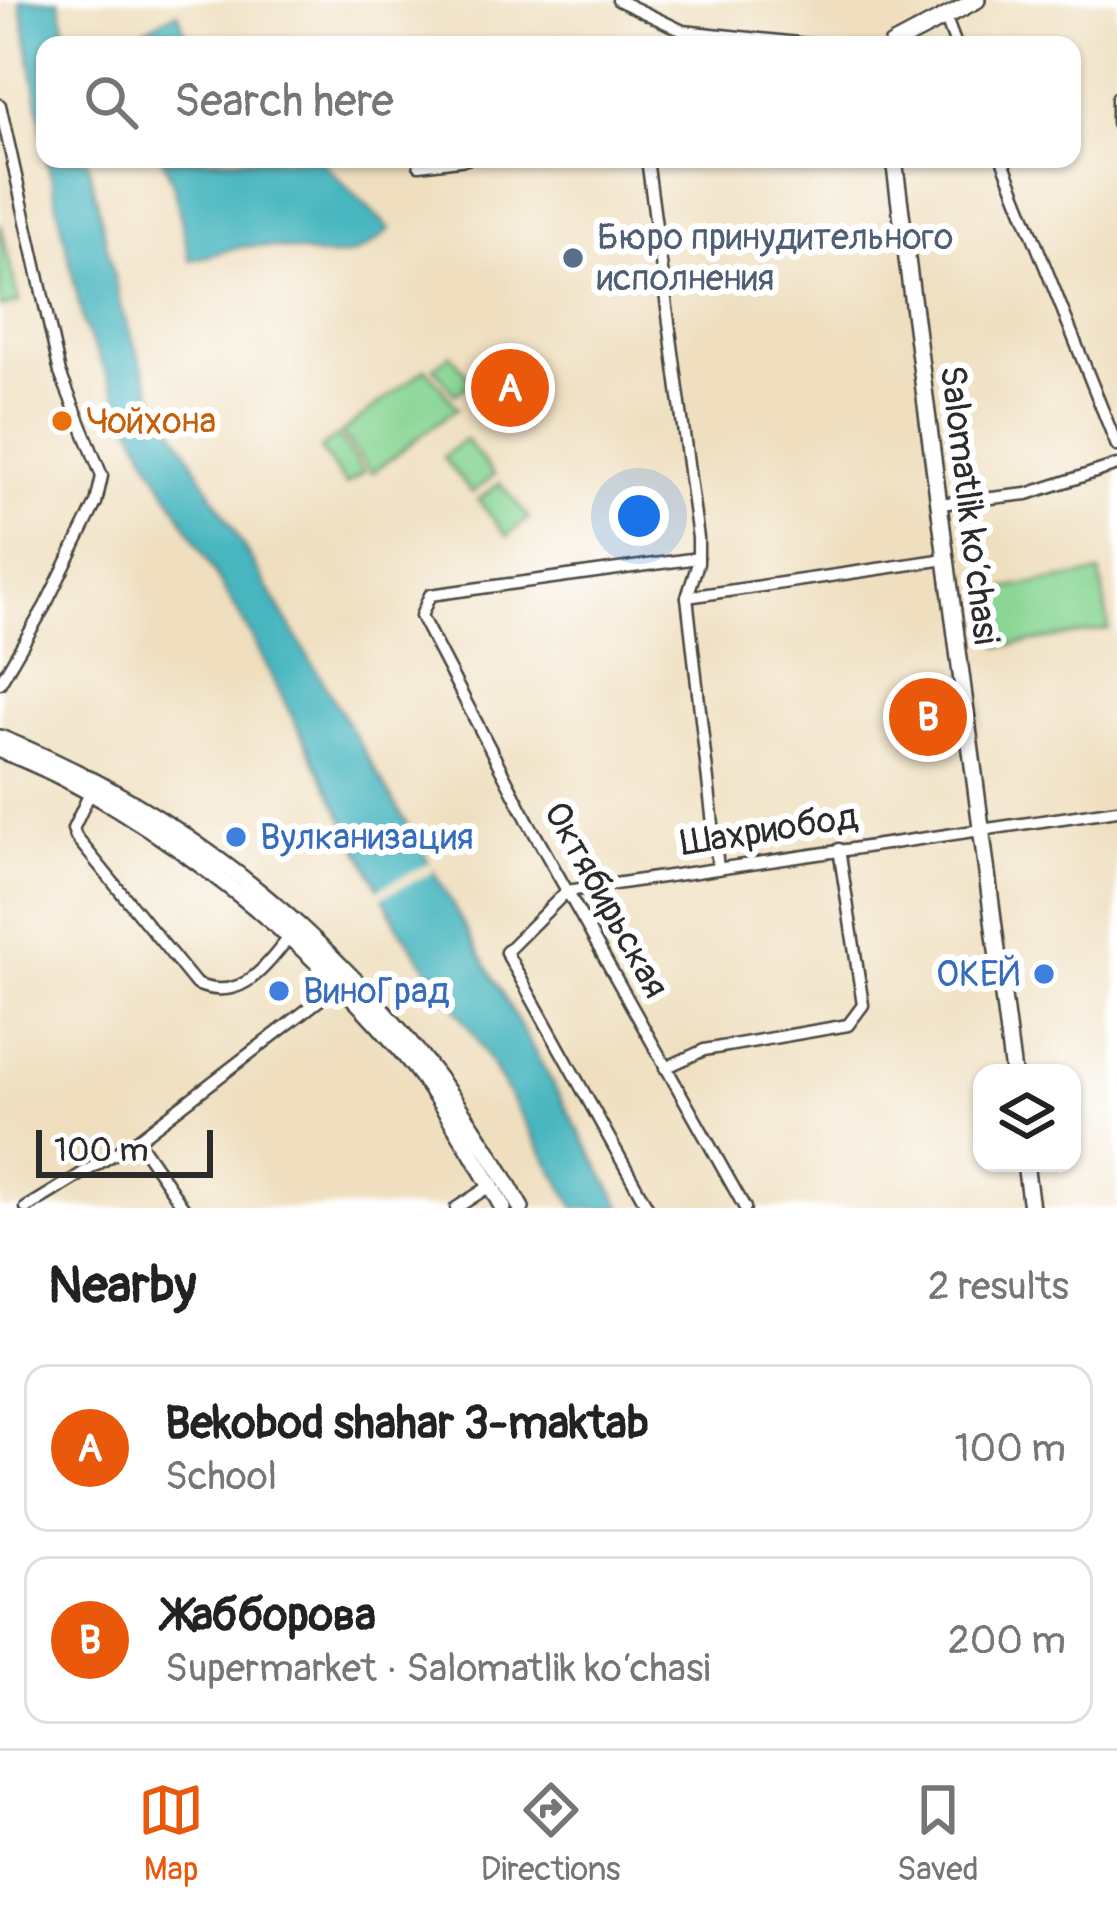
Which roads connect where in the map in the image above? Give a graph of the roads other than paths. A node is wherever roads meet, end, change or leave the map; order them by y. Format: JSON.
{"nodes":[{"id":1,"x":618,"y":0,"type":"edge"},
{"id":2,"x":977,"y":0,"type":"edge"},
{"id":3,"x":944,"y":16,"type":"junction"},
{"id":4,"x":683,"y":31,"type":"junction"},
{"id":5,"x":680,"y":36,"type":"edge"},
{"id":6,"x":731,"y":36,"type":"edge"},
{"id":7,"x":908,"y":36,"type":"edge"},
{"id":8,"x":952,"y":36,"type":"edge"},
{"id":9,"x":1117,"y":97,"type":"edge"},
{"id":10,"x":0,"y":105,"type":"edge"},
{"id":11,"x":1117,"y":123,"type":"edge"},
{"id":12,"x":648,"y":168,"type":"edge"},
{"id":13,"x":895,"y":168,"type":"edge"},
{"id":14,"x":1006,"y":168,"type":"edge"},
{"id":15,"x":1117,"y":446,"type":"edge"},
{"id":16,"x":1117,"y":465,"type":"edge"},
{"id":17,"x":939,"y":504,"type":"junction"},
{"id":18,"x":698,"y":558,"type":"junction"},
{"id":19,"x":946,"y":560,"type":"junction"},
{"id":20,"x":687,"y":597,"type":"junction"},
{"id":21,"x":0,"y":683,"type":"edge"},
{"id":22,"x":0,"y":738,"type":"edge"},
{"id":23,"x":0,"y":750,"type":"edge"},
{"id":24,"x":91,"y":791,"type":"junction"},
{"id":25,"x":1117,"y":810,"type":"edge"},
{"id":26,"x":980,"y":830,"type":"junction"},
{"id":27,"x":839,"y":849,"type":"junction"},
{"id":28,"x":718,"y":868,"type":"junction"},
{"id":29,"x":567,"y":891,"type":"junction"},
{"id":30,"x":292,"y":934,"type":"junction"},
{"id":31,"x":345,"y":981,"type":"junction"},
{"id":32,"x":1012,"y":1064,"type":"edge"},
{"id":33,"x":665,"y":1068,"type":"junction"},
{"id":34,"x":136,"y":1141,"type":"junction"},
{"id":35,"x":1026,"y":1172,"type":"edge"},
{"id":36,"x":497,"y":1181,"type":"junction"},
{"id":37,"x":28,"y":1208,"type":"edge"},
{"id":38,"x":184,"y":1208,"type":"edge"},
{"id":39,"x":456,"y":1208,"type":"edge"},
{"id":40,"x":502,"y":1208,"type":"edge"},
{"id":41,"x":521,"y":1208,"type":"edge"},
{"id":42,"x":648,"y":1208,"type":"edge"},
{"id":43,"x":745,"y":1208,"type":"edge"},
{"id":44,"x":1031,"y":1208,"type":"edge"}],
"edges":[{"from":1,"to":4,"type":"street"},
{"from":2,"to":3,"type":"main road"},
{"from":3,"to":7,"type":"main road"},
{"from":3,"to":8,"type":"street"},
{"from":4,"to":5,"type":"street"},
{"from":4,"to":6,"type":"street"},
{"from":9,"to":11,"type":"street"},
{"from":10,"to":21,"type":"street"},
{"from":12,"to":18,"type":"street"},
{"from":13,"to":17,"type":"main road","name":"Salomatlik ko‘chasi"},
{"from":14,"to":15,"type":"street"},
{"from":16,"to":17,"type":"street"},
{"from":17,"to":19,"type":"main road","name":"Salomatlik ko‘chasi"},
{"from":18,"to":20,"type":"street"},
{"from":18,"to":29,"type":"street","name":"Октябирьская"},
{"from":19,"to":20,"type":"street"},
{"from":19,"to":26,"type":"main road","name":"Salomatlik ko‘chasi"},
{"from":20,"to":28,"type":"street"},
{"from":22,"to":30,"type":"main road"},
{"from":23,"to":24,"type":"main road"},
{"from":24,"to":30,"type":"main road"},
{"from":24,"to":30,"type":"street"},
{"from":25,"to":26,"type":"street","name":"Шахриобод"},
{"from":26,"to":27,"type":"street","name":"Шахриобод"},
{"from":26,"to":32,"type":"main road","name":"Salomatlik ko‘chasi"},
{"from":27,"to":28,"type":"street","name":"Шахриобод"},
{"from":27,"to":33,"type":"street"},
{"from":28,"to":29,"type":"street","name":"Шахриобод"},
{"from":29,"to":33,"type":"street","name":"Октябирьская"},
{"from":29,"to":42,"type":"street"},
{"from":30,"to":31,"type":"main road"},
{"from":31,"to":34,"type":"street"},
{"from":31,"to":36,"type":"main road"},
{"from":33,"to":43,"type":"street","name":"Октябирьская"},
{"from":34,"to":37,"type":"street"},
{"from":34,"to":38,"type":"street"},
{"from":35,"to":44,"type":"main road"},
{"from":36,"to":39,"type":"street"},
{"from":36,"to":40,"type":"main road"},
{"from":36,"to":41,"type":"main road"}]}
